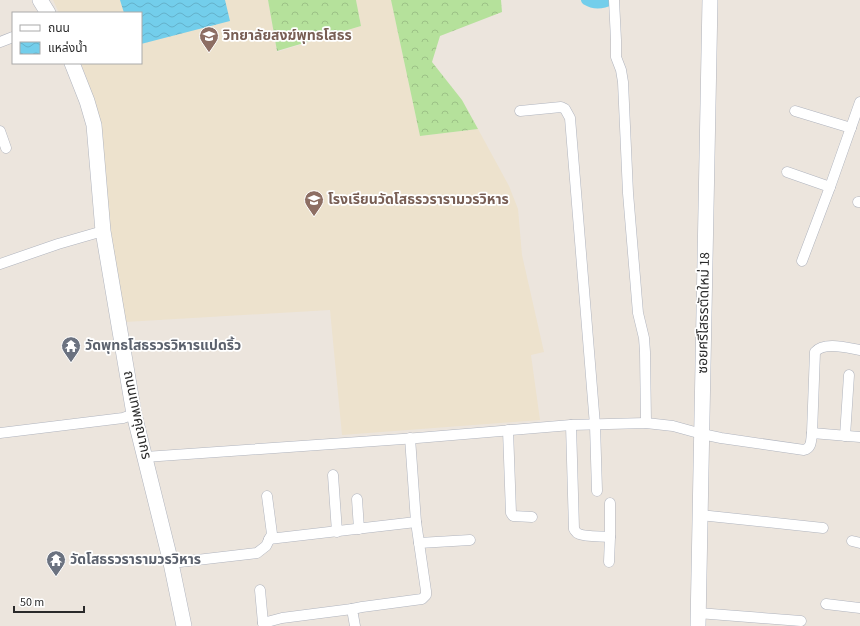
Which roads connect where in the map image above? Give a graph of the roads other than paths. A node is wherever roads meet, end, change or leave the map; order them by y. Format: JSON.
{"nodes":[{"id":1,"x":40,"y":0,"type":"edge"},
{"id":2,"x":710,"y":0,"type":"edge"},
{"id":3,"x":614,"y":3,"type":"edge"},
{"id":4,"x":47,"y":12,"type":"edge"},
{"id":5,"x":12,"y":38,"type":"edge"},
{"id":6,"x":0,"y":42,"type":"edge"},
{"id":7,"x":72,"y":64,"type":"edge"},
{"id":8,"x":860,"y":102,"type":"edge"},
{"id":9,"x":520,"y":111,"type":"dead end"},
{"id":10,"x":795,"y":111,"type":"dead end"},
{"id":11,"x":851,"y":128,"type":"junction"},
{"id":12,"x":0,"y":132,"type":"edge"},
{"id":13,"x":6,"y":148,"type":"dead end"},
{"id":14,"x":787,"y":172,"type":"dead end"},
{"id":15,"x":830,"y":187,"type":"junction"},
{"id":16,"x":103,"y":231,"type":"junction"},
{"id":17,"x":802,"y":261,"type":"dead end"},
{"id":18,"x":0,"y":264,"type":"edge"},
{"id":19,"x":860,"y":350,"type":"edge"},
{"id":20,"x":849,"y":375,"type":"dead end"},
{"id":21,"x":134,"y":414,"type":"junction"},
{"id":22,"x":646,"y":423,"type":"junction"},
{"id":23,"x":595,"y":424,"type":"junction"},
{"id":24,"x":571,"y":426,"type":"junction"},
{"id":25,"x":508,"y":430,"type":"junction"},
{"id":26,"x":0,"y":433,"type":"edge"},
{"id":27,"x":812,"y":433,"type":"junction"},
{"id":28,"x":702,"y":434,"type":"junction"},
{"id":29,"x":845,"y":436,"type":"junction"},
{"id":30,"x":860,"y":437,"type":"edge"},
{"id":31,"x":410,"y":438,"type":"junction"},
{"id":32,"x":145,"y":457,"type":"junction"},
{"id":33,"x":333,"y":475,"type":"dead end"},
{"id":34,"x":597,"y":491,"type":"dead end"},
{"id":35,"x":267,"y":496,"type":"dead end"},
{"id":36,"x":358,"y":499,"type":"dead end"},
{"id":37,"x":610,"y":502,"type":"dead end"},
{"id":38,"x":700,"y":515,"type":"junction"},
{"id":39,"x":532,"y":517,"type":"dead end"},
{"id":40,"x":416,"y":522,"type":"junction"},
{"id":41,"x":823,"y":528,"type":"dead end"},
{"id":42,"x":359,"y":529,"type":"junction"},
{"id":43,"x":337,"y":532,"type":"junction"},
{"id":44,"x":610,"y":537,"type":"junction"},
{"id":45,"x":269,"y":539,"type":"junction"},
{"id":46,"x":470,"y":540,"type":"dead end"},
{"id":47,"x":419,"y":542,"type":"junction"},
{"id":48,"x":610,"y":562,"type":"dead end"},
{"id":49,"x":171,"y":563,"type":"junction"},
{"id":50,"x":260,"y":590,"type":"dead end"},
{"id":51,"x":826,"y":604,"type":"dead end"},
{"id":52,"x":860,"y":608,"type":"edge"},
{"id":53,"x":352,"y":609,"type":"junction"},
{"id":54,"x":698,"y":619,"type":"edge"},
{"id":55,"x":801,"y":621,"type":"dead end"},
{"id":56,"x":264,"y":624,"type":"edge"},
{"id":57,"x":184,"y":626,"type":"edge"},
{"id":58,"x":355,"y":626,"type":"edge"}],
"edges":[{"from":1,"to":4,"type":"street"},
{"from":2,"to":28,"type":"street","name":"ซอยศรีโสธรตัดใหม่ 18"},
{"from":3,"to":22,"type":"street"},
{"from":5,"to":6,"type":"street"},
{"from":7,"to":16,"type":"street","name":"ถนนเทพคุณากร"},
{"from":8,"to":11,"type":"street"},
{"from":9,"to":23,"type":"street"},
{"from":10,"to":11,"type":"street"},
{"from":11,"to":15,"type":"street"},
{"from":12,"to":13,"type":"street"},
{"from":14,"to":15,"type":"street"},
{"from":15,"to":17,"type":"street"},
{"from":16,"to":18,"type":"street"},
{"from":16,"to":21,"type":"street","name":"ถนนเทพคุณากร"},
{"from":19,"to":27,"type":"street"},
{"from":20,"to":29,"type":"street"},
{"from":21,"to":26,"type":"street"},
{"from":21,"to":32,"type":"street","name":"ถนนเทพคุณากร"},
{"from":22,"to":23,"type":"street"},
{"from":22,"to":28,"type":"street"},
{"from":23,"to":24,"type":"street"},
{"from":23,"to":34,"type":"street"},
{"from":24,"to":25,"type":"street"},
{"from":24,"to":44,"type":"street"},
{"from":25,"to":31,"type":"street"},
{"from":25,"to":39,"type":"street"},
{"from":27,"to":28,"type":"street"},
{"from":27,"to":29,"type":"street"},
{"from":28,"to":38,"type":"street","name":"ซอยศรีโสธรตัดใหม่ 18"},
{"from":29,"to":30,"type":"street"},
{"from":31,"to":32,"type":"street"},
{"from":31,"to":40,"type":"street"},
{"from":32,"to":49,"type":"street","name":"ถนนเทพคุณากร"},
{"from":33,"to":43,"type":"street"},
{"from":35,"to":45,"type":"street"},
{"from":36,"to":42,"type":"street"},
{"from":37,"to":44,"type":"street"},
{"from":38,"to":41,"type":"street"},
{"from":38,"to":54,"type":"street","name":"ซอยศรีโสธรตัดใหม่ 18"},
{"from":40,"to":42,"type":"street"},
{"from":40,"to":47,"type":"street"},
{"from":42,"to":43,"type":"street"},
{"from":43,"to":45,"type":"street"},
{"from":44,"to":48,"type":"street"},
{"from":45,"to":49,"type":"street"},
{"from":46,"to":47,"type":"street"},
{"from":47,"to":53,"type":"street"},
{"from":49,"to":57,"type":"street","name":"ถนนเทพคุณากร"},
{"from":50,"to":56,"type":"street"},
{"from":51,"to":52,"type":"street"},
{"from":53,"to":56,"type":"street"},
{"from":53,"to":58,"type":"street"},
{"from":54,"to":55,"type":"street"}]}
